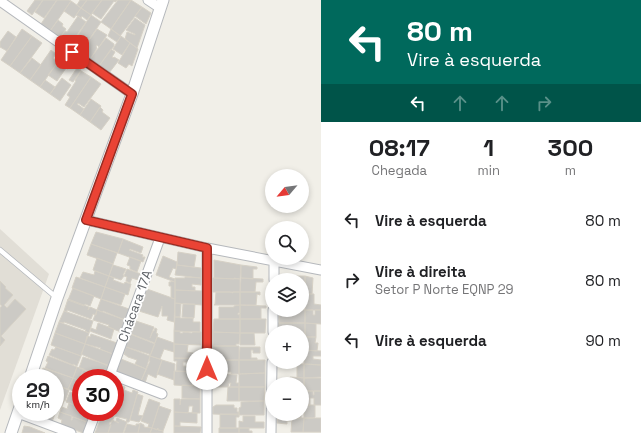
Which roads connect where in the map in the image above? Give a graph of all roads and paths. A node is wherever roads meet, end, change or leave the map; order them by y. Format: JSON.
{"nodes":[{"id":1,"x":148,"y":0,"type":"edge"},
{"id":2,"x":0,"y":1,"type":"edge"},
{"id":3,"x":162,"y":4,"type":"edge"},
{"id":4,"x":132,"y":94,"type":"junction"},
{"id":5,"x":86,"y":220,"type":"junction"},
{"id":6,"x":160,"y":238,"type":"junction"},
{"id":7,"x":207,"y":248,"type":"junction"},
{"id":8,"x":0,"y":250,"type":"edge"},
{"id":9,"x":265,"y":260,"type":"edge"},
{"id":10,"x":292,"y":265,"type":"edge"},
{"id":11,"x":321,"y":270,"type":"edge"},
{"id":12,"x":57,"y":298,"type":"junction"},
{"id":13,"x":33,"y":369,"type":"edge"},
{"id":14,"x":112,"y":369,"type":"edge"},
{"id":15,"x":272,"y":369,"type":"edge"},
{"id":16,"x":124,"y":381,"type":"edge"},
{"id":17,"x":162,"y":394,"type":"dead end"},
{"id":18,"x":15,"y":421,"type":"edge"},
{"id":19,"x":47,"y":421,"type":"edge"},
{"id":20,"x":93,"y":421,"type":"edge"},
{"id":21,"x":11,"y":433,"type":"edge"},
{"id":22,"x":71,"y":433,"type":"edge"},
{"id":23,"x":88,"y":433,"type":"edge"},
{"id":24,"x":207,"y":433,"type":"edge"},
{"id":25,"x":271,"y":433,"type":"edge"}],
"edges":[{"from":1,"to":3,"type":"street"},
{"from":2,"to":4,"type":"street"},
{"from":3,"to":4,"type":"street"},
{"from":4,"to":5,"type":"street"},
{"from":5,"to":6,"type":"street"},
{"from":5,"to":12,"type":"street"},
{"from":6,"to":7,"type":"street"},
{"from":6,"to":14,"type":"street","name":"Chácara 17A"},
{"from":7,"to":9,"type":"street"},
{"from":7,"to":24,"type":"street"},
{"from":8,"to":12,"type":"lane"},
{"from":10,"to":11,"type":"street"},
{"from":12,"to":13,"type":"street"},
{"from":15,"to":25,"type":"street"},
{"from":16,"to":17,"type":"street","name":"Chácara 17A"},
{"from":18,"to":21,"type":"street"},
{"from":19,"to":22,"type":"street"},
{"from":20,"to":23,"type":"street"}]}
